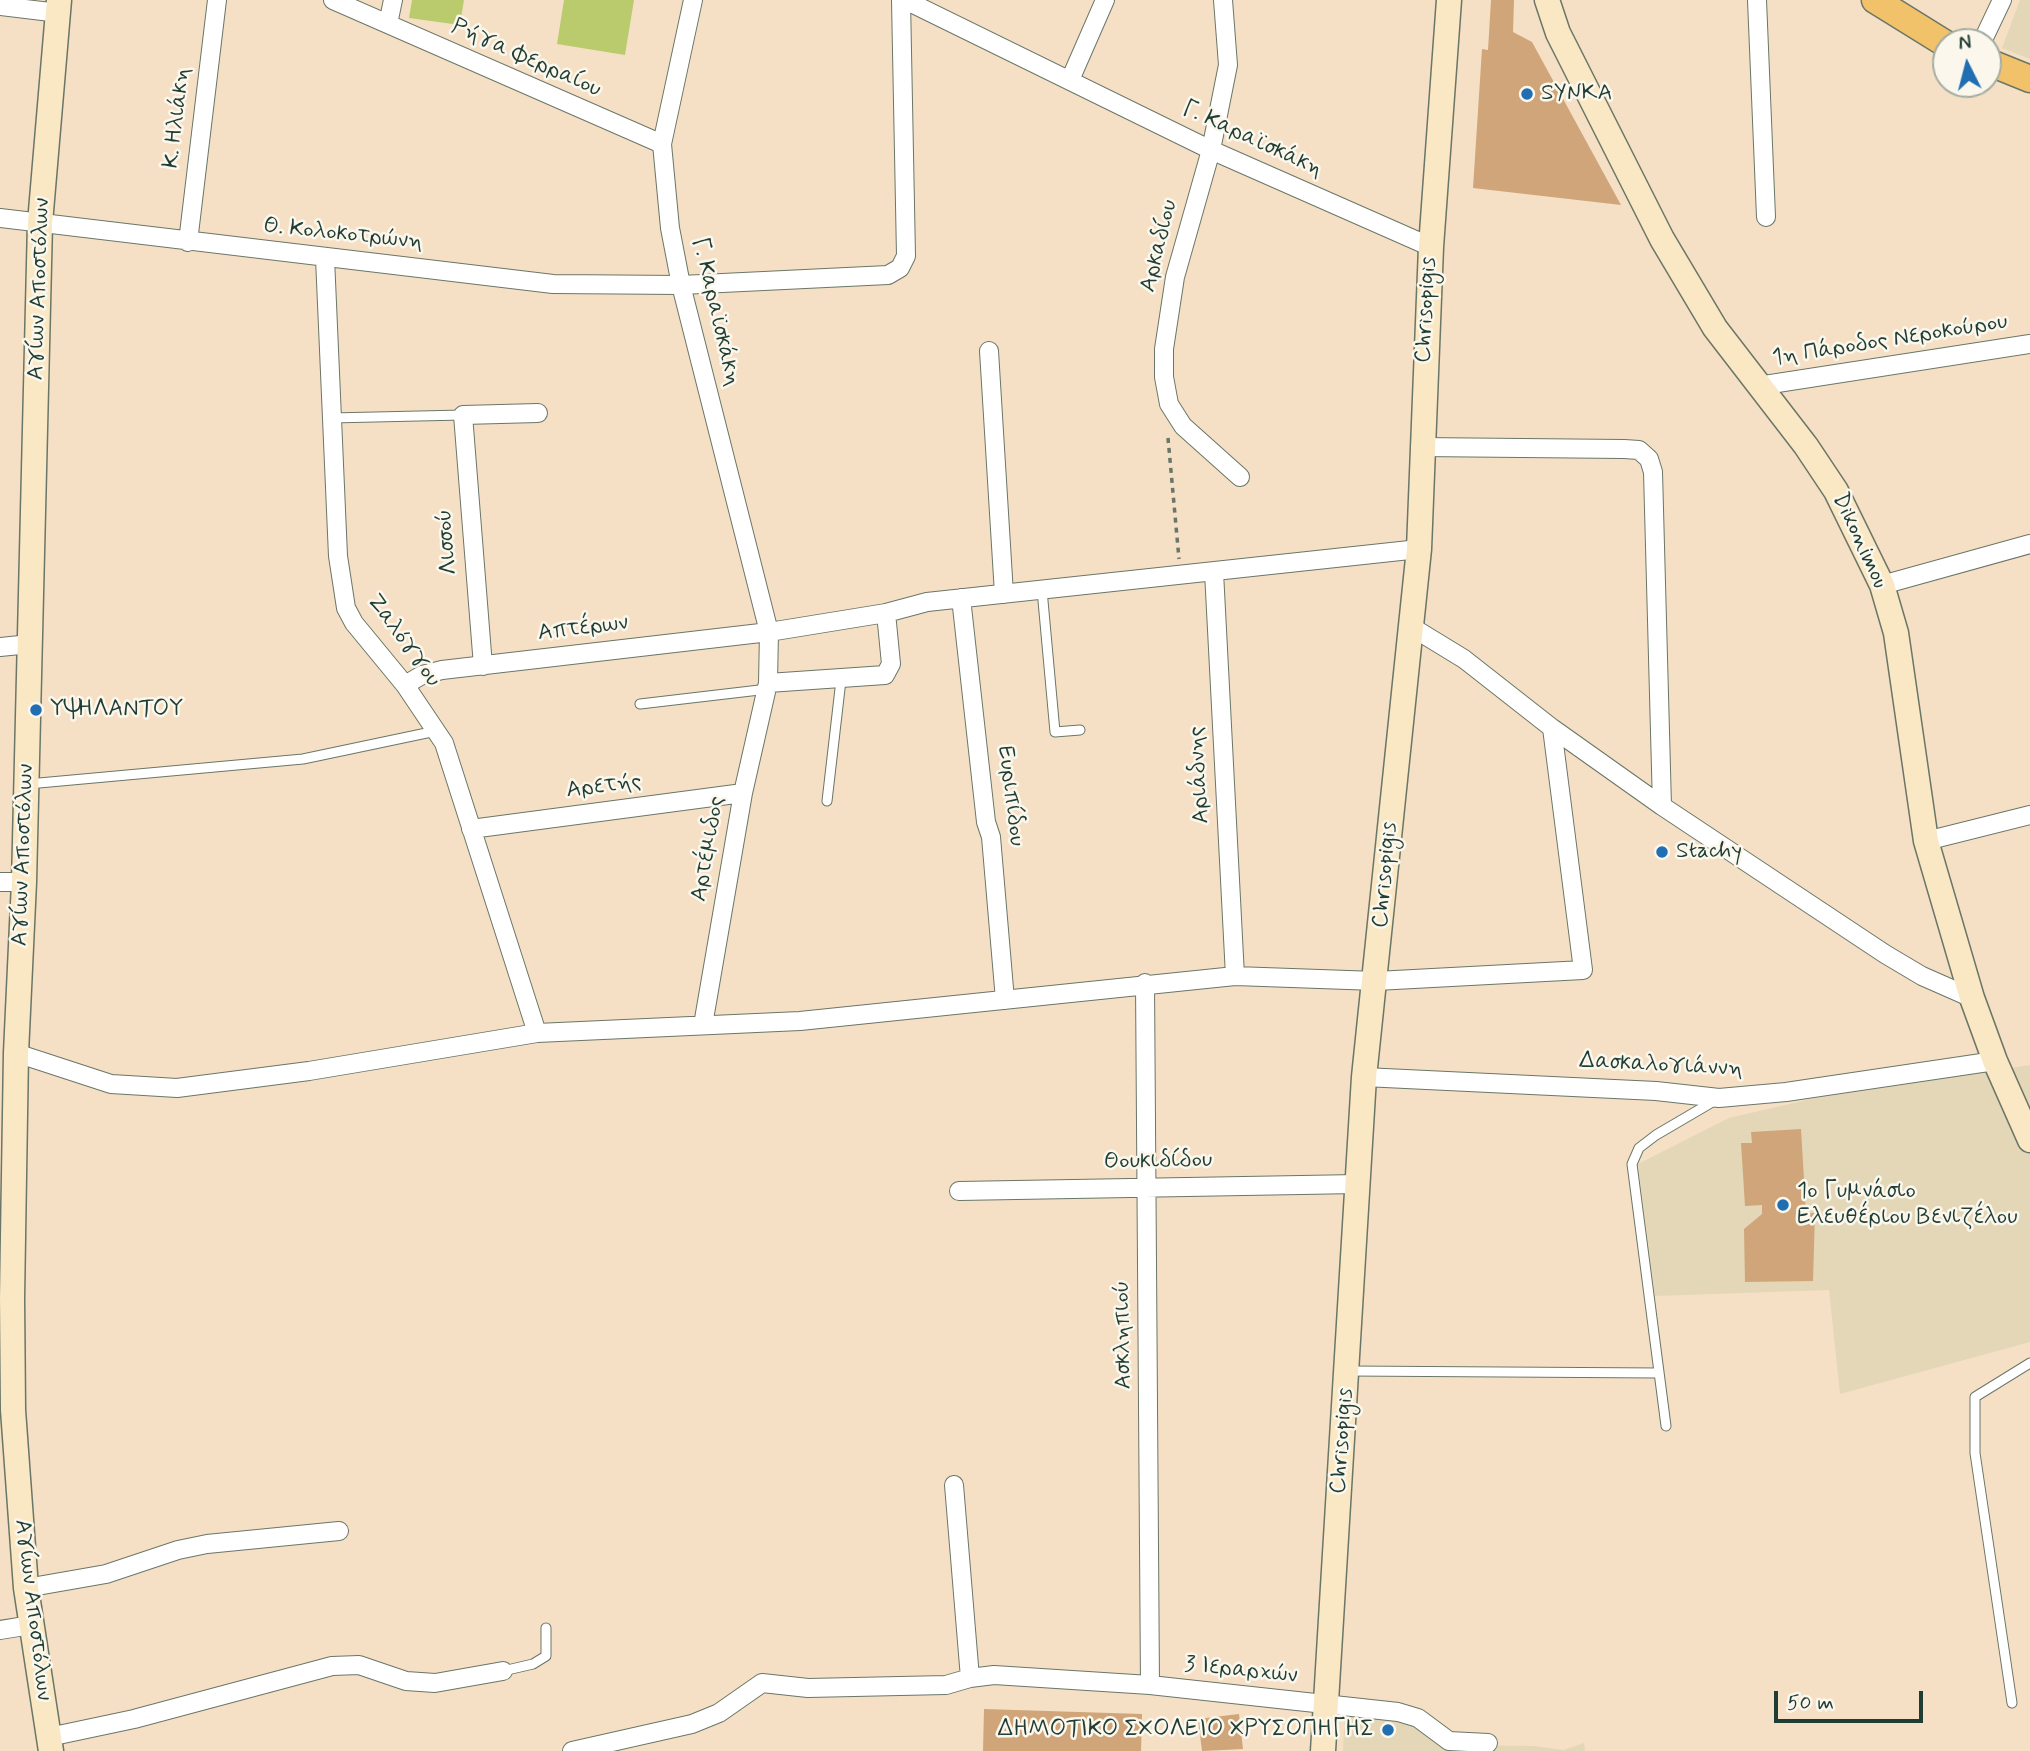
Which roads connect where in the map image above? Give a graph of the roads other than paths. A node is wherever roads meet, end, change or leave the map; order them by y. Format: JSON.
{"nodes":[{"id":1,"x":217,"y":0,"type":"edge"},
{"id":2,"x":333,"y":0,"type":"edge"},
{"id":3,"x":393,"y":0,"type":"edge"},
{"id":4,"x":693,"y":0,"type":"edge"},
{"id":5,"x":903,"y":0,"type":"edge"},
{"id":6,"x":1105,"y":0,"type":"edge"},
{"id":7,"x":1223,"y":0,"type":"edge"},
{"id":8,"x":1449,"y":0,"type":"edge"},
{"id":9,"x":1547,"y":0,"type":"edge"},
{"id":10,"x":1758,"y":0,"type":"edge"},
{"id":11,"x":1875,"y":0,"type":"edge"},
{"id":12,"x":2002,"y":0,"type":"edge"},
{"id":13,"x":0,"y":6,"type":"edge"},
{"id":14,"x":59,"y":6,"type":"edge"},
{"id":15,"x":388,"y":24,"type":"junction"},
{"id":16,"x":1989,"y":28,"type":"edge"},
{"id":17,"x":1932,"y":35,"type":"edge"},
{"id":18,"x":2002,"y":68,"type":"edge"},
{"id":19,"x":2030,"y":79,"type":"edge"},
{"id":20,"x":1070,"y":80,"type":"junction"},
{"id":21,"x":662,"y":144,"type":"junction"},
{"id":22,"x":1211,"y":150,"type":"junction"},
{"id":23,"x":1766,"y":217,"type":"dead end"},
{"id":24,"x":0,"y":218,"type":"edge"},
{"id":25,"x":40,"y":223,"type":"junction"},
{"id":26,"x":188,"y":242,"type":"junction"},
{"id":27,"x":1431,"y":247,"type":"junction"},
{"id":28,"x":325,"y":258,"type":"junction"},
{"id":29,"x":681,"y":285,"type":"junction"},
{"id":30,"x":2030,"y":344,"type":"edge"},
{"id":31,"x":989,"y":351,"type":"dead end"},
{"id":32,"x":1758,"y":386,"type":"junction"},
{"id":33,"x":538,"y":413,"type":"dead end"},
{"id":34,"x":463,"y":415,"type":"junction"},
{"id":35,"x":331,"y":418,"type":"junction"},
{"id":36,"x":1420,"y":447,"type":"junction"},
{"id":37,"x":1240,"y":477,"type":"dead end"},
{"id":38,"x":2030,"y":544,"type":"edge"},
{"id":39,"x":1419,"y":549,"type":"junction"},
{"id":40,"x":1214,"y":572,"type":"junction"},
{"id":41,"x":1882,"y":585,"type":"junction"},
{"id":42,"x":1042,"y":590,"type":"junction"},
{"id":43,"x":1004,"y":594,"type":"junction"},
{"id":44,"x":961,"y":598,"type":"junction"},
{"id":45,"x":886,"y":613,"type":"junction"},
{"id":46,"x":1410,"y":626,"type":"junction"},
{"id":47,"x":769,"y":632,"type":"junction"},
{"id":48,"x":30,"y":644,"type":"junction"},
{"id":49,"x":0,"y":647,"type":"edge"},
{"id":50,"x":483,"y":666,"type":"junction"},
{"id":51,"x":841,"y":680,"type":"junction"},
{"id":52,"x":405,"y":685,"type":"junction"},
{"id":53,"x":768,"y":686,"type":"junction"},
{"id":54,"x":640,"y":704,"type":"dead end"},
{"id":55,"x":1552,"y":728,"type":"junction"},
{"id":56,"x":1080,"y":730,"type":"dead end"},
{"id":57,"x":436,"y":731,"type":"junction"},
{"id":58,"x":26,"y":784,"type":"junction"},
{"id":59,"x":743,"y":793,"type":"junction"},
{"id":60,"x":827,"y":801,"type":"dead end"},
{"id":61,"x":1662,"y":806,"type":"junction"},
{"id":62,"x":2030,"y":816,"type":"edge"},
{"id":63,"x":471,"y":829,"type":"junction"},
{"id":64,"x":1926,"y":841,"type":"junction"},
{"id":65,"x":12,"y":882,"type":"edge"},
{"id":66,"x":1235,"y":976,"type":"junction"},
{"id":67,"x":1376,"y":981,"type":"junction"},
{"id":68,"x":1145,"y":983,"type":"junction"},
{"id":69,"x":1972,"y":998,"type":"junction"},
{"id":70,"x":1005,"y":1000,"type":"junction"},
{"id":71,"x":703,"y":1025,"type":"junction"},
{"id":72,"x":537,"y":1033,"type":"junction"},
{"id":73,"x":16,"y":1053,"type":"junction"},
{"id":74,"x":1995,"y":1061,"type":"junction"},
{"id":75,"x":1364,"y":1077,"type":"junction"},
{"id":76,"x":1718,"y":1098,"type":"junction"},
{"id":77,"x":2030,"y":1140,"type":"edge"},
{"id":78,"x":1358,"y":1184,"type":"junction"},
{"id":79,"x":1145,"y":1186,"type":"junction"},
{"id":80,"x":959,"y":1191,"type":"dead end"},
{"id":81,"x":6,"y":1299,"type":"edge"},
{"id":82,"x":2030,"y":1363,"type":"edge"},
{"id":83,"x":1348,"y":1371,"type":"junction"},
{"id":84,"x":1659,"y":1373,"type":"junction"},
{"id":85,"x":1667,"y":1426,"type":"dead end"},
{"id":86,"x":954,"y":1485,"type":"dead end"},
{"id":87,"x":339,"y":1531,"type":"dead end"},
{"id":88,"x":26,"y":1588,"type":"junction"},
{"id":89,"x":31,"y":1625,"type":"junction"},
{"id":90,"x":546,"y":1628,"type":"dead end"},
{"id":91,"x":0,"y":1630,"type":"edge"},
{"id":92,"x":503,"y":1671,"type":"joint"},
{"id":93,"x":975,"y":1677,"type":"junction"},
{"id":94,"x":1150,"y":1685,"type":"junction"},
{"id":95,"x":2012,"y":1703,"type":"dead end"},
{"id":96,"x":1326,"y":1705,"type":"junction"},
{"id":97,"x":1488,"y":1743,"type":"dead end"},
{"id":98,"x":50,"y":1744,"type":"edge"},
{"id":99,"x":572,"y":1751,"type":"edge"},
{"id":100,"x":1323,"y":1751,"type":"edge"}],
"edges":[{"from":1,"to":26,"type":"street","name":"Κ. Ηλιάκη"},
{"from":2,"to":15,"type":"street","name":"Ρήγα Φερραίου"},
{"from":3,"to":15,"type":"street"},
{"from":4,"to":21,"type":"street","name":"Γ. Καραϊσκάκη"},
{"from":5,"to":20,"type":"street","name":"Γ. Καραϊσκάκη"},
{"from":5,"to":29,"type":"street","name":"Θ. Κολοκοτρώνη"},
{"from":6,"to":20,"type":"street"},
{"from":7,"to":22,"type":"street","name":"Αρκαδίου"},
{"from":8,"to":27,"type":"street","name":"Chrisopigis"},
{"from":9,"to":32,"type":"street","name":"Dikonimou"},
{"from":10,"to":23,"type":"street"},
{"from":11,"to":17,"type":"main road"},
{"from":12,"to":16,"type":"street"},
{"from":13,"to":14,"type":"street"},
{"from":14,"to":25,"type":"street","name":"Αγίων Αποστόλων"},
{"from":15,"to":21,"type":"street","name":"Ρήγα Φερραίου"},
{"from":18,"to":19,"type":"main road"},
{"from":20,"to":22,"type":"street","name":"Γ. Καραϊσκάκη"},
{"from":21,"to":29,"type":"street","name":"Γ. Καραϊσκάκη"},
{"from":22,"to":27,"type":"street","name":"Γ. Καραϊσκάκη"},
{"from":22,"to":37,"type":"street","name":"Αρκαδίου"},
{"from":24,"to":25,"type":"street","name":"Θ. Κολοκοτρώνη"},
{"from":25,"to":26,"type":"street","name":"Θ. Κολοκοτρώνη"},
{"from":25,"to":48,"type":"street","name":"Αγίων Αποστόλων"},
{"from":26,"to":28,"type":"street","name":"Θ. Κολοκοτρώνη"},
{"from":27,"to":36,"type":"street","name":"Chrisopigis"},
{"from":28,"to":29,"type":"street","name":"Θ. Κολοκοτρώνη"},
{"from":28,"to":35,"type":"street","name":"Ζαλόγγου"},
{"from":29,"to":47,"type":"street","name":"Γ. Καραϊσκάκη"},
{"from":30,"to":32,"type":"street","name":"1η Πάροδος Νεροκούρου"},
{"from":31,"to":43,"type":"street"},
{"from":32,"to":41,"type":"street","name":"Dikonimou"},
{"from":33,"to":34,"type":"street"},
{"from":34,"to":35,"type":"lane"},
{"from":34,"to":50,"type":"street","name":"Λισσού"},
{"from":35,"to":52,"type":"street","name":"Ζαλόγγου"},
{"from":36,"to":39,"type":"street","name":"Chrisopigis"},
{"from":36,"to":61,"type":"street"},
{"from":38,"to":41,"type":"street"},
{"from":39,"to":40,"type":"street"},
{"from":39,"to":46,"type":"street","name":"Chrisopigis"},
{"from":40,"to":42,"type":"street"},
{"from":40,"to":66,"type":"street","name":"Αριάδνης"},
{"from":41,"to":64,"type":"street","name":"Dikonimou"},
{"from":42,"to":43,"type":"street"},
{"from":42,"to":56,"type":"lane"},
{"from":43,"to":44,"type":"street"},
{"from":44,"to":45,"type":"street"},
{"from":44,"to":70,"type":"street","name":"Ευριπίδου"},
{"from":45,"to":47,"type":"street"},
{"from":45,"to":51,"type":"street"},
{"from":46,"to":55,"type":"street"},
{"from":46,"to":67,"type":"street","name":"Chrisopigis"},
{"from":47,"to":50,"type":"street","name":"Απτέρων"},
{"from":47,"to":53,"type":"street","name":"Γ. Καραϊσκάκη"},
{"from":48,"to":49,"type":"street"},
{"from":48,"to":58,"type":"street","name":"Αγίων Αποστόλων"},
{"from":50,"to":52,"type":"street","name":"Απτέρων"},
{"from":51,"to":53,"type":"street"},
{"from":51,"to":60,"type":"lane"},
{"from":52,"to":57,"type":"street","name":"Ζαλόγγου"},
{"from":53,"to":54,"type":"lane"},
{"from":53,"to":59,"type":"street","name":"Αρτέμιδος"},
{"from":55,"to":61,"type":"street"},
{"from":55,"to":67,"type":"street"},
{"from":57,"to":58,"type":"lane"},
{"from":57,"to":63,"type":"street","name":"Ζαλόγγου"},
{"from":58,"to":65,"type":"street","name":"Αγίων Αποστόλων"},
{"from":59,"to":63,"type":"street","name":"Αρετής"},
{"from":59,"to":71,"type":"street","name":"Αρτέμιδος"},
{"from":61,"to":69,"type":"street"},
{"from":62,"to":64,"type":"street"},
{"from":63,"to":72,"type":"street","name":"Ζαλόγγου"},
{"from":64,"to":69,"type":"street","name":"Dikonimou"},
{"from":65,"to":73,"type":"street","name":"Αγίων Αποστόλων"},
{"from":66,"to":67,"type":"street"},
{"from":66,"to":68,"type":"street"},
{"from":67,"to":75,"type":"street","name":"Chrisopigis"},
{"from":68,"to":70,"type":"street"},
{"from":68,"to":79,"type":"street","name":"Ασκληπιού"},
{"from":69,"to":74,"type":"street","name":"Dikonimou"},
{"from":70,"to":71,"type":"street"},
{"from":71,"to":72,"type":"street"},
{"from":72,"to":73,"type":"street"},
{"from":73,"to":81,"type":"street","name":"Αγίων Αποστόλων"},
{"from":74,"to":76,"type":"street","name":"Δασκαλογιάννη"},
{"from":74,"to":77,"type":"street","name":"Dikonimou"},
{"from":75,"to":76,"type":"street","name":"Δασκαλογιάννη"},
{"from":75,"to":78,"type":"street","name":"Chrisopigis"},
{"from":76,"to":84,"type":"lane"},
{"from":78,"to":79,"type":"street","name":"Θουκιδίδου"},
{"from":78,"to":83,"type":"street","name":"Chrisopigis"},
{"from":79,"to":80,"type":"street","name":"Θουκιδίδου"},
{"from":79,"to":94,"type":"street","name":"Ασκληπιού"},
{"from":81,"to":88,"type":"street","name":"Αγίων Αποστόλων"},
{"from":82,"to":95,"type":"lane"},
{"from":83,"to":84,"type":"lane"},
{"from":83,"to":96,"type":"street","name":"Chrisopigis"},
{"from":84,"to":85,"type":"lane"},
{"from":86,"to":93,"type":"street"},
{"from":87,"to":88,"type":"street"},
{"from":88,"to":89,"type":"street","name":"Αγίων Αποστόλων"},
{"from":89,"to":91,"type":"street"},
{"from":89,"to":98,"type":"street","name":"Αγίων Αποστόλων"},
{"from":90,"to":92,"type":"lane"},
{"from":92,"to":98,"type":"street"},
{"from":93,"to":94,"type":"street","name":"3 Ιεραρχών"},
{"from":93,"to":99,"type":"street","name":"3 Ιεραρχών"},
{"from":94,"to":96,"type":"street","name":"3 Ιεραρχών"},
{"from":96,"to":97,"type":"street","name":"3 Ιεραρχών"},
{"from":96,"to":100,"type":"street","name":"Chrisopigis"}]}
